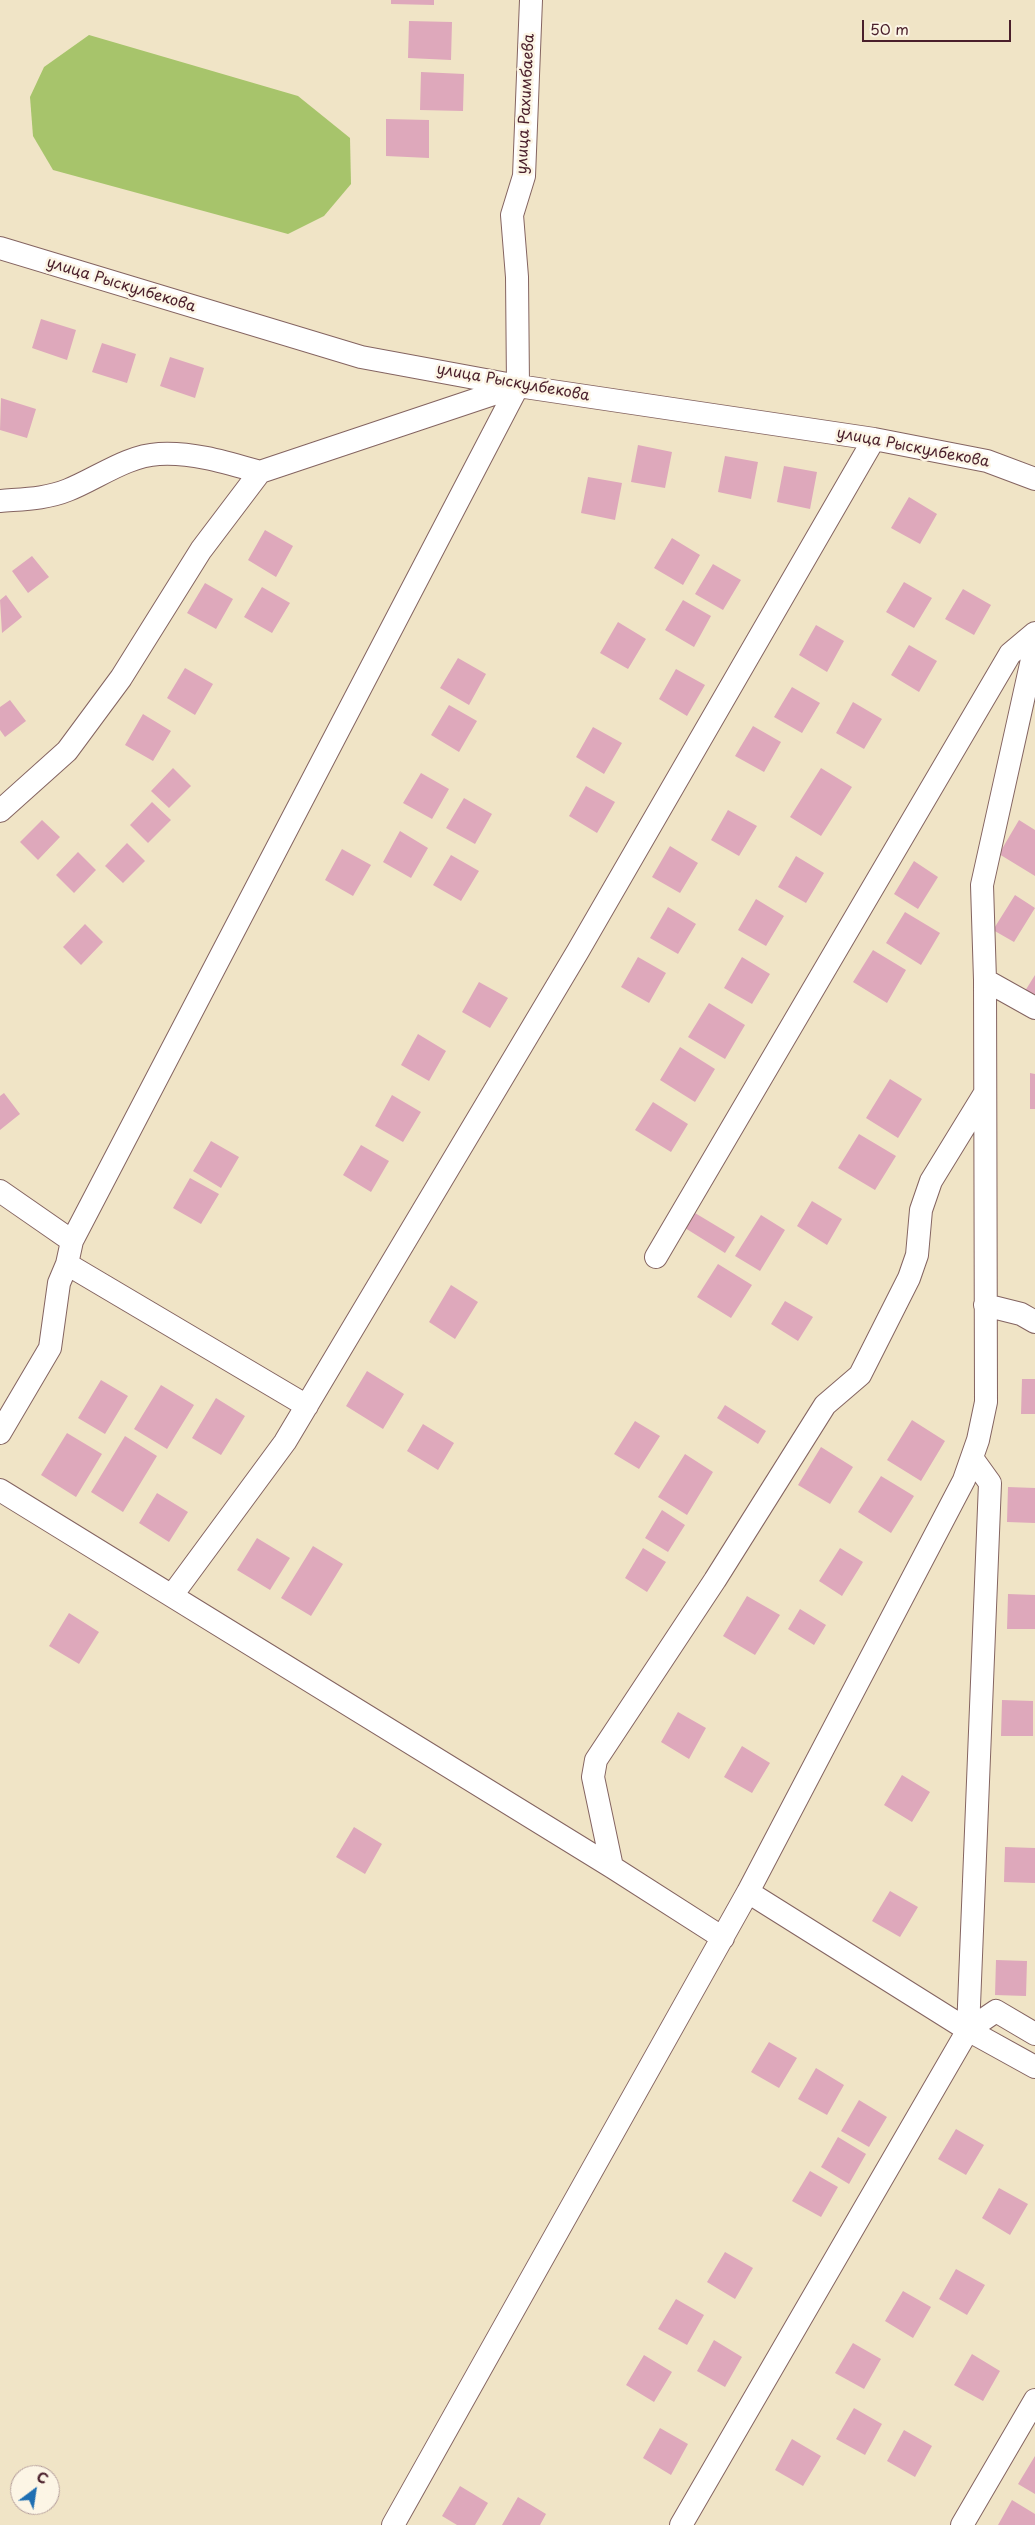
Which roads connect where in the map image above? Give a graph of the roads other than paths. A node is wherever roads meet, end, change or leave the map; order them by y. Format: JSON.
{"nodes":[{"id":1,"x":532,"y":0,"type":"edge"},
{"id":2,"x":0,"y":248,"type":"edge"},
{"id":3,"x":518,"y":386,"type":"junction"},
{"id":4,"x":874,"y":439,"type":"junction"},
{"id":5,"x":260,"y":472,"type":"junction"},
{"id":6,"x":1035,"y":479,"type":"edge"},
{"id":7,"x":0,"y":501,"type":"edge"},
{"id":8,"x":1035,"y":633,"type":"edge"},
{"id":9,"x":1035,"y":646,"type":"edge"},
{"id":10,"x":0,"y":811,"type":"edge"},
{"id":11,"x":985,"y":980,"type":"junction"},
{"id":12,"x":1035,"y":1008,"type":"edge"},
{"id":13,"x":985,"y":1092,"type":"junction"},
{"id":14,"x":0,"y":1191,"type":"edge"},
{"id":15,"x":72,"y":1241,"type":"junction"},
{"id":16,"x":656,"y":1257,"type":"dead end"},
{"id":17,"x":67,"y":1264,"type":"junction"},
{"id":18,"x":985,"y":1305,"type":"junction"},
{"id":19,"x":1035,"y":1322,"type":"edge"},
{"id":20,"x":307,"y":1406,"type":"junction"},
{"id":21,"x":0,"y":1432,"type":"edge"},
{"id":22,"x":972,"y":1458,"type":"junction"},
{"id":23,"x":0,"y":1490,"type":"edge"},
{"id":24,"x":173,"y":1594,"type":"junction"},
{"id":25,"x":612,"y":1867,"type":"junction"},
{"id":26,"x":748,"y":1892,"type":"junction"},
{"id":27,"x":723,"y":1938,"type":"junction"},
{"id":28,"x":968,"y":2030,"type":"junction"},
{"id":29,"x":1035,"y":2034,"type":"edge"},
{"id":30,"x":1035,"y":2067,"type":"edge"},
{"id":31,"x":1035,"y":2400,"type":"edge"},
{"id":32,"x":393,"y":2525,"type":"edge"},
{"id":33,"x":681,"y":2525,"type":"edge"},
{"id":34,"x":962,"y":2525,"type":"edge"}],
"edges":[{"from":1,"to":3,"type":"street","name":"улица Рахимбаева"},
{"from":2,"to":3,"type":"street","name":"улица Рыскулбекова"},
{"from":3,"to":4,"type":"street","name":"улица Рыскулбекова"},
{"from":3,"to":5,"type":"street"},
{"from":3,"to":15,"type":"street"},
{"from":4,"to":6,"type":"street","name":"улица Рыскулбекова"},
{"from":4,"to":20,"type":"street"},
{"from":5,"to":7,"type":"street"},
{"from":5,"to":10,"type":"street"},
{"from":8,"to":16,"type":"street"},
{"from":9,"to":11,"type":"street"},
{"from":11,"to":12,"type":"street"},
{"from":11,"to":13,"type":"street"},
{"from":13,"to":18,"type":"street"},
{"from":13,"to":25,"type":"street"},
{"from":14,"to":15,"type":"street"},
{"from":15,"to":17,"type":"street"},
{"from":17,"to":20,"type":"street"},
{"from":17,"to":21,"type":"street"},
{"from":18,"to":19,"type":"street"},
{"from":18,"to":22,"type":"street"},
{"from":20,"to":24,"type":"street"},
{"from":22,"to":26,"type":"street"},
{"from":22,"to":28,"type":"street"},
{"from":23,"to":24,"type":"street"},
{"from":24,"to":25,"type":"street"},
{"from":25,"to":27,"type":"street"},
{"from":26,"to":27,"type":"street"},
{"from":26,"to":28,"type":"street"},
{"from":27,"to":32,"type":"street"},
{"from":28,"to":29,"type":"street"},
{"from":28,"to":30,"type":"street"},
{"from":28,"to":33,"type":"street"},
{"from":31,"to":34,"type":"street"}]}
